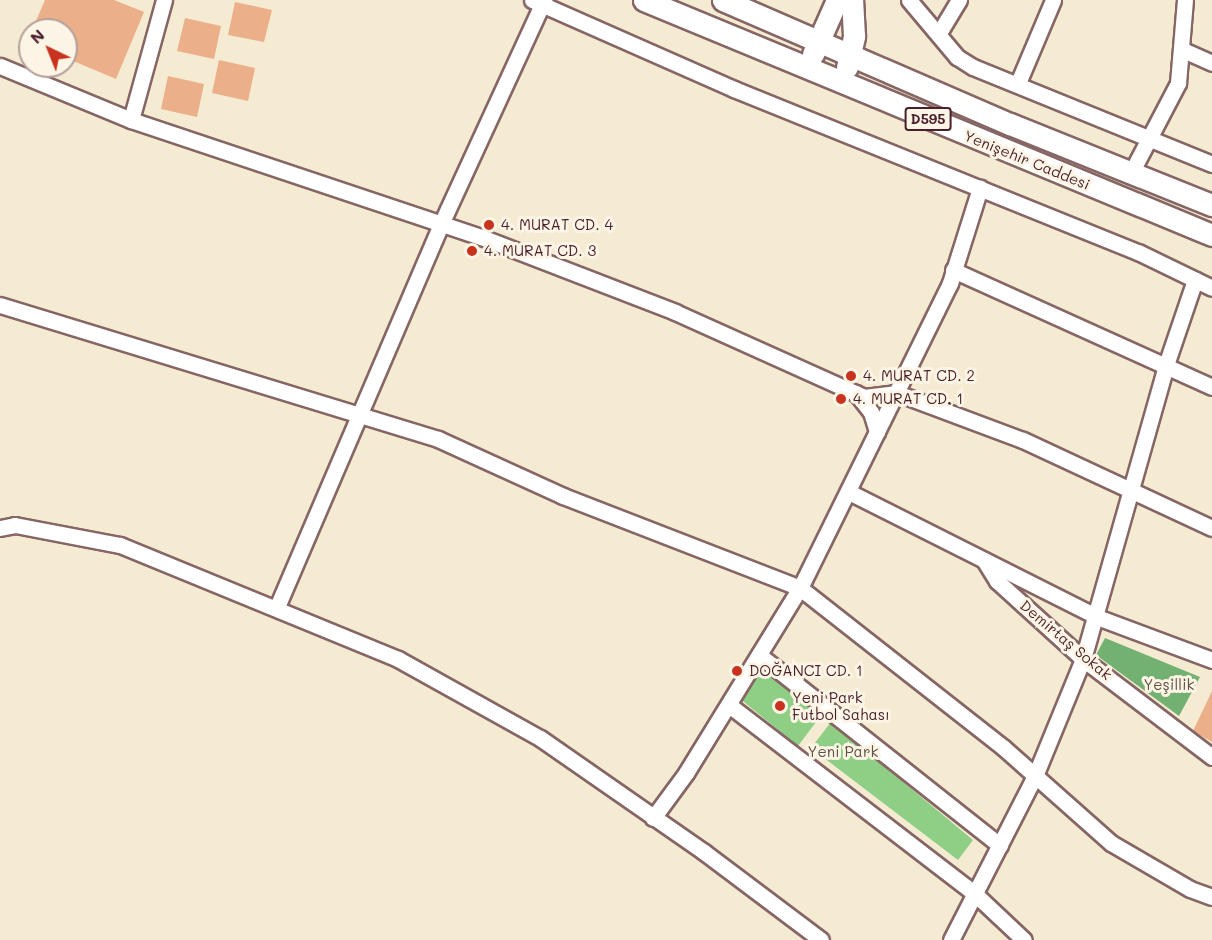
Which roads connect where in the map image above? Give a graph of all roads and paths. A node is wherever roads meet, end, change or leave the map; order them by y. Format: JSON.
{"nodes":[{"id":1,"x":164,"y":0,"type":"edge"},
{"id":2,"x":644,"y":0,"type":"edge"},
{"id":3,"x":723,"y":0,"type":"edge"},
{"id":4,"x":837,"y":0,"type":"edge"},
{"id":5,"x":852,"y":0,"type":"edge"},
{"id":6,"x":909,"y":0,"type":"edge"},
{"id":7,"x":959,"y":0,"type":"edge"},
{"id":8,"x":1053,"y":0,"type":"edge"},
{"id":9,"x":1185,"y":0,"type":"edge"},
{"id":10,"x":539,"y":1,"type":"edge"},
{"id":11,"x":939,"y":33,"type":"junction"},
{"id":12,"x":819,"y":41,"type":"junction"},
{"id":13,"x":1183,"y":50,"type":"junction"},
{"id":14,"x":851,"y":56,"type":"junction"},
{"id":15,"x":1212,"y":63,"type":"edge"},
{"id":16,"x":0,"y":66,"type":"edge"},
{"id":17,"x":808,"y":66,"type":"junction"},
{"id":18,"x":841,"y":81,"type":"junction"},
{"id":19,"x":1018,"y":83,"type":"junction"},
{"id":20,"x":131,"y":120,"type":"junction"},
{"id":21,"x":1150,"y":136,"type":"junction"},
{"id":22,"x":1212,"y":164,"type":"edge"},
{"id":23,"x":1131,"y":173,"type":"junction"},
{"id":24,"x":980,"y":188,"type":"junction"},
{"id":25,"x":1212,"y":205,"type":"edge"},
{"id":26,"x":441,"y":224,"type":"junction"},
{"id":27,"x":1212,"y":236,"type":"edge"},
{"id":28,"x":953,"y":270,"type":"junction"},
{"id":29,"x":1195,"y":280,"type":"junction"},
{"id":30,"x":1212,"y":288,"type":"edge"},
{"id":31,"x":0,"y":305,"type":"edge"},
{"id":32,"x":1166,"y":365,"type":"junction"},
{"id":33,"x":1212,"y":387,"type":"edge"},
{"id":34,"x":856,"y":393,"type":"junction"},
{"id":35,"x":897,"y":393,"type":"junction"},
{"id":36,"x":361,"y":414,"type":"junction"},
{"id":37,"x":877,"y":432,"type":"junction"},
{"id":38,"x":1130,"y":489,"type":"junction"},
{"id":39,"x":849,"y":492,"type":"junction"},
{"id":40,"x":0,"y":528,"type":"edge"},
{"id":41,"x":1212,"y":528,"type":"edge"},
{"id":42,"x":984,"y":560,"type":"junction"},
{"id":43,"x":800,"y":588,"type":"junction"},
{"id":44,"x":277,"y":607,"type":"junction"},
{"id":45,"x":1097,"y":617,"type":"junction"},
{"id":46,"x":759,"y":656,"type":"junction"},
{"id":47,"x":1083,"y":659,"type":"junction"},
{"id":48,"x":1212,"y":660,"type":"edge"},
{"id":49,"x":729,"y":705,"type":"junction"},
{"id":50,"x":1212,"y":756,"type":"edge"},
{"id":51,"x":1035,"y":776,"type":"junction"},
{"id":52,"x":653,"y":818,"type":"junction"},
{"id":53,"x":1000,"y":845,"type":"junction"},
{"id":54,"x":975,"y":894,"type":"junction"},
{"id":55,"x":1212,"y":897,"type":"edge"},
{"id":56,"x":821,"y":940,"type":"edge"},
{"id":57,"x":951,"y":940,"type":"edge"},
{"id":58,"x":1024,"y":940,"type":"edge"}],
"edges":[{"from":1,"to":20,"type":"street"},
{"from":2,"to":17,"type":"highway","name":"Yenişehir Caddesi","number":"D595"},
{"from":3,"to":12,"type":"highway","name":"Yenişehir Caddesi","number":"D595"},
{"from":4,"to":12,"type":"highway"},
{"from":5,"to":14,"type":"highway"},
{"from":6,"to":11,"type":"street"},
{"from":7,"to":11,"type":"street"},
{"from":8,"to":19,"type":"street"},
{"from":9,"to":13,"type":"street"},
{"from":10,"to":24,"type":"street"},
{"from":10,"to":26,"type":"street"},
{"from":11,"to":19,"type":"street"},
{"from":12,"to":14,"type":"highway","name":"Yenişehir Caddesi","number":"D595"},
{"from":12,"to":17,"type":"highway"},
{"from":13,"to":15,"type":"street"},
{"from":13,"to":21,"type":"street"},
{"from":14,"to":18,"type":"highway"},
{"from":14,"to":23,"type":"highway","name":"Yenişehir Caddesi","number":"D595"},
{"from":16,"to":20,"type":"street"},
{"from":17,"to":18,"type":"highway","name":"Yenişehir Caddesi","number":"D595"},
{"from":18,"to":27,"type":"highway","name":"Yenişehir Caddesi","number":"D595"},
{"from":19,"to":21,"type":"street"},
{"from":20,"to":26,"type":"street"},
{"from":21,"to":22,"type":"street"},
{"from":21,"to":23,"type":"street"},
{"from":23,"to":25,"type":"highway","name":"Yenişehir Caddesi","number":"D595"},
{"from":24,"to":28,"type":"street"},
{"from":24,"to":29,"type":"street"},
{"from":26,"to":34,"type":"street"},
{"from":26,"to":36,"type":"street"},
{"from":28,"to":32,"type":"street"},
{"from":28,"to":35,"type":"street"},
{"from":29,"to":30,"type":"street"},
{"from":29,"to":32,"type":"street"},
{"from":31,"to":36,"type":"street"},
{"from":32,"to":33,"type":"street"},
{"from":32,"to":38,"type":"street"},
{"from":34,"to":35,"type":"street"},
{"from":34,"to":37,"type":"street"},
{"from":35,"to":37,"type":"street"},
{"from":35,"to":38,"type":"street"},
{"from":36,"to":43,"type":"street"},
{"from":36,"to":44,"type":"street"},
{"from":37,"to":39,"type":"street"},
{"from":38,"to":41,"type":"street"},
{"from":38,"to":45,"type":"street"},
{"from":39,"to":42,"type":"street"},
{"from":39,"to":43,"type":"street"},
{"from":40,"to":44,"type":"street"},
{"from":42,"to":45,"type":"street"},
{"from":42,"to":47,"type":"street","name":"Demirtaş Sokak"},
{"from":43,"to":46,"type":"street"},
{"from":43,"to":51,"type":"street"},
{"from":44,"to":52,"type":"street"},
{"from":45,"to":47,"type":"street"},
{"from":45,"to":48,"type":"street"},
{"from":46,"to":49,"type":"street"},
{"from":46,"to":53,"type":"street"},
{"from":47,"to":50,"type":"street","name":"Demirtaş Sokak"},
{"from":47,"to":51,"type":"street"},
{"from":49,"to":52,"type":"street"},
{"from":49,"to":54,"type":"street"},
{"from":51,"to":53,"type":"street"},
{"from":51,"to":55,"type":"street"},
{"from":52,"to":56,"type":"street"},
{"from":53,"to":54,"type":"street"},
{"from":54,"to":57,"type":"street"},
{"from":54,"to":58,"type":"street"}]}
